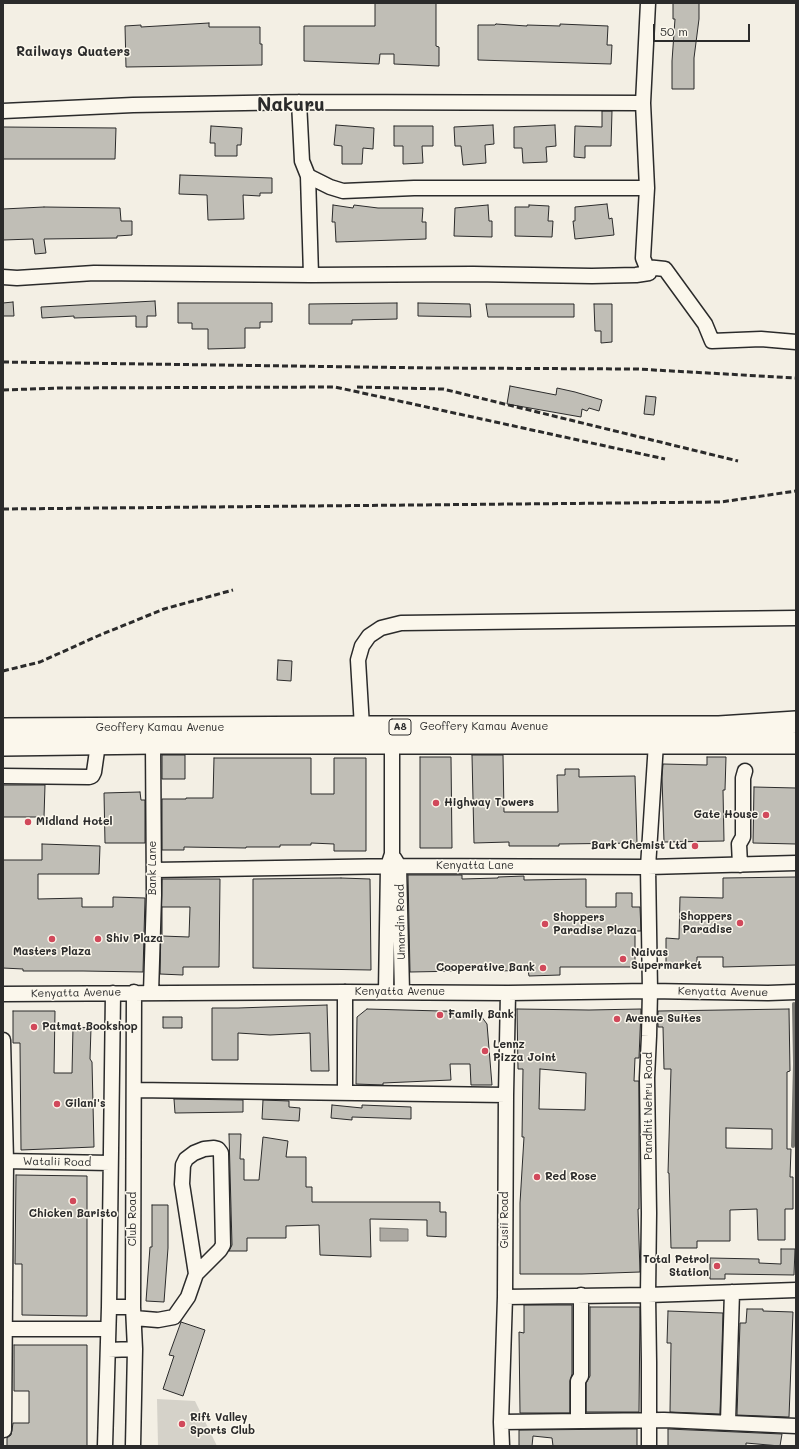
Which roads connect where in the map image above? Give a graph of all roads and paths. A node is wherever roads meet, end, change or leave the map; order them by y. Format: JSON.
{"nodes":[{"id":1,"x":648,"y":3,"type":"edge"},
{"id":2,"x":299,"y":102,"type":"junction"},
{"id":3,"x":643,"y":103,"type":"junction"},
{"id":4,"x":3,"y":111,"type":"edge"},
{"id":5,"x":308,"y":176,"type":"junction"},
{"id":6,"x":647,"y":188,"type":"junction"},
{"id":7,"x":646,"y":267,"type":"junction"},
{"id":8,"x":311,"y":275,"type":"junction"},
{"id":9,"x":3,"y":277,"type":"edge"},
{"id":10,"x":796,"y":342,"type":"edge"},
{"id":11,"x":796,"y":618,"type":"edge"},
{"id":12,"x":796,"y":722,"type":"edge"},
{"id":13,"x":362,"y":727,"type":"junction"},
{"id":14,"x":3,"y":729,"type":"edge"},
{"id":15,"x":153,"y":743,"type":"junction"},
{"id":16,"x":392,"y":743,"type":"junction"},
{"id":17,"x":656,"y":743,"type":"junction"},
{"id":18,"x":796,"y":743,"type":"edge"},
{"id":19,"x":98,"y":744,"type":"junction"},
{"id":20,"x":3,"y":746,"type":"edge"},
{"id":21,"x":745,"y":771,"type":"dead end"},
{"id":22,"x":3,"y":776,"type":"edge"},
{"id":23,"x":393,"y":862,"type":"junction"},
{"id":24,"x":796,"y":863,"type":"edge"},
{"id":25,"x":740,"y":864,"type":"junction"},
{"id":26,"x":648,"y":867,"type":"junction"},
{"id":27,"x":154,"y":870,"type":"junction"},
{"id":28,"x":650,"y":991,"type":"junction"},
{"id":29,"x":134,"y":992,"type":"junction"},
{"id":30,"x":345,"y":992,"type":"junction"},
{"id":31,"x":386,"y":992,"type":"junction"},
{"id":32,"x":402,"y":992,"type":"junction"},
{"id":33,"x":796,"y":992,"type":"edge"},
{"id":34,"x":113,"y":993,"type":"junction"},
{"id":35,"x":508,"y":993,"type":"junction"},
{"id":36,"x":3,"y":994,"type":"edge"},
{"id":37,"x":151,"y":994,"type":"junction"},
{"id":38,"x":134,"y":1028,"type":"junction"},
{"id":39,"x":112,"y":1029,"type":"junction"},
{"id":40,"x":3,"y":1040,"type":"edge"},
{"id":41,"x":134,"y":1090,"type":"junction"},
{"id":42,"x":345,"y":1093,"type":"junction"},
{"id":43,"x":506,"y":1095,"type":"junction"},
{"id":44,"x":134,"y":1118,"type":"junction"},
{"id":45,"x":111,"y":1119,"type":"junction"},
{"id":46,"x":111,"y":1144,"type":"junction"},
{"id":47,"x":134,"y":1144,"type":"junction"},
{"id":48,"x":5,"y":1161,"type":"edge"},
{"id":49,"x":110,"y":1163,"type":"junction"},
{"id":50,"x":134,"y":1183,"type":"junction"},
{"id":51,"x":110,"y":1184,"type":"junction"},
{"id":52,"x":134,"y":1208,"type":"junction"},
{"id":53,"x":110,"y":1209,"type":"junction"},
{"id":54,"x":196,"y":1274,"type":"junction"},
{"id":55,"x":110,"y":1281,"type":"junction"},
{"id":56,"x":133,"y":1281,"type":"junction"},
{"id":57,"x":796,"y":1290,"type":"edge"},
{"id":58,"x":732,"y":1292,"type":"junction"},
{"id":59,"x":581,"y":1295,"type":"junction"},
{"id":60,"x":648,"y":1295,"type":"junction"},
{"id":61,"x":505,"y":1297,"type":"junction"},
{"id":62,"x":109,"y":1307,"type":"junction"},
{"id":63,"x":134,"y":1312,"type":"junction"},
{"id":64,"x":4,"y":1329,"type":"edge"},
{"id":65,"x":108,"y":1329,"type":"junction"},
{"id":66,"x":135,"y":1349,"type":"junction"},
{"id":67,"x":108,"y":1350,"type":"junction"},
{"id":68,"x":649,"y":1420,"type":"junction"},
{"id":69,"x":578,"y":1421,"type":"junction"},
{"id":70,"x":501,"y":1422,"type":"junction"},
{"id":71,"x":728,"y":1422,"type":"junction"},
{"id":72,"x":796,"y":1426,"type":"edge"},
{"id":73,"x":4,"y":1430,"type":"dead end"},
{"id":74,"x":105,"y":1446,"type":"edge"},
{"id":75,"x":133,"y":1446,"type":"edge"},
{"id":76,"x":502,"y":1446,"type":"edge"},
{"id":77,"x":649,"y":1446,"type":"edge"}],
"edges":[{"from":1,"to":3,"type":"street"},
{"from":2,"to":3,"type":"street"},
{"from":2,"to":4,"type":"street"},
{"from":2,"to":5,"type":"street"},
{"from":3,"to":6,"type":"street"},
{"from":5,"to":6,"type":"street"},
{"from":5,"to":8,"type":"street"},
{"from":6,"to":7,"type":"street"},
{"from":7,"to":8,"type":"street"},
{"from":7,"to":10,"type":"street"},
{"from":8,"to":9,"type":"street"},
{"from":11,"to":13,"type":"street"},
{"from":12,"to":13,"type":"highway","name":"Geoffery Kamau Avenue","number":"A8"},
{"from":13,"to":14,"type":"highway","name":"Geoffery Kamau Avenue","number":"A8"},
{"from":15,"to":16,"type":"highway","name":"Geoffery Kamau Avenue","number":"A8"},
{"from":15,"to":19,"type":"highway","name":"Geoffery Kamau Avenue","number":"A8"},
{"from":15,"to":27,"type":"street","name":"Bank Lane"},
{"from":16,"to":17,"type":"highway","name":"Geoffery Kamau Avenue","number":"A8"},
{"from":16,"to":23,"type":"street","name":"Umardin Road"},
{"from":17,"to":18,"type":"highway","name":"Geoffery Kamau Avenue","number":"A8"},
{"from":17,"to":26,"type":"street","name":"Pandhit Nehru Road"},
{"from":19,"to":20,"type":"highway","name":"Geoffery Kamau Avenue","number":"A8"},
{"from":19,"to":22,"type":"street"},
{"from":21,"to":25,"type":"street"},
{"from":23,"to":26,"type":"street","name":"Kenyatta Lane"},
{"from":23,"to":27,"type":"street","name":"Kenyatta Lane"},
{"from":23,"to":31,"type":"street","name":"Umardin Road"},
{"from":23,"to":32,"type":"street","name":"Umardin Road"},
{"from":24,"to":25,"type":"street","name":"Kenyatta Lane"},
{"from":25,"to":26,"type":"street","name":"Kenyatta Lane"},
{"from":26,"to":28,"type":"street","name":"Pandhit Nehru Road"},
{"from":27,"to":37,"type":"street","name":"Bank Lane"},
{"from":28,"to":33,"type":"street","name":"Kenyatta Avenue"},
{"from":28,"to":35,"type":"street","name":"Kenyatta Avenue"},
{"from":28,"to":60,"type":"street","name":"Pandhit Nehru Road"},
{"from":29,"to":34,"type":"street","name":"Kenyatta Avenue"},
{"from":29,"to":37,"type":"street","name":"Kenyatta Avenue"},
{"from":29,"to":38,"type":"street","name":"Club Road"},
{"from":30,"to":31,"type":"street","name":"Kenyatta Avenue"},
{"from":30,"to":37,"type":"street","name":"Kenyatta Avenue"},
{"from":30,"to":42,"type":"street"},
{"from":31,"to":32,"type":"street","name":"Kenyatta Avenue"},
{"from":32,"to":35,"type":"street","name":"Kenyatta Avenue"},
{"from":34,"to":36,"type":"street","name":"Kenyatta Avenue"},
{"from":34,"to":39,"type":"street","name":"Club Road"},
{"from":35,"to":43,"type":"street","name":"Gusii Road"},
{"from":38,"to":39,"type":"street"},
{"from":38,"to":41,"type":"street","name":"Club Road"},
{"from":39,"to":45,"type":"street","name":"Club Road"},
{"from":40,"to":48,"type":"street"},
{"from":41,"to":42,"type":"street"},
{"from":41,"to":44,"type":"street","name":"Club Road"},
{"from":42,"to":43,"type":"street"},
{"from":43,"to":61,"type":"street","name":"Gusii Road"},
{"from":44,"to":45,"type":"street"},
{"from":44,"to":47,"type":"street","name":"Club Road"},
{"from":45,"to":46,"type":"street","name":"Club Road"},
{"from":46,"to":47,"type":"street"},
{"from":46,"to":49,"type":"street","name":"Club Road"},
{"from":47,"to":50,"type":"street","name":"Club Road"},
{"from":48,"to":49,"type":"street","name":"Watalii Road"},
{"from":48,"to":64,"type":"street"},
{"from":49,"to":51,"type":"street","name":"Club Road"},
{"from":50,"to":51,"type":"street"},
{"from":50,"to":52,"type":"street","name":"Club Road"},
{"from":51,"to":53,"type":"street","name":"Club Road"},
{"from":52,"to":53,"type":"street"},
{"from":52,"to":56,"type":"street","name":"Club Road"},
{"from":53,"to":55,"type":"street","name":"Club Road"},
{"from":54,"to":54,"type":"street"},
{"from":54,"to":63,"type":"street"},
{"from":55,"to":56,"type":"street"},
{"from":55,"to":62,"type":"street","name":"Club Road"},
{"from":56,"to":63,"type":"street","name":"Club Road"},
{"from":57,"to":58,"type":"street"},
{"from":58,"to":60,"type":"street"},
{"from":58,"to":71,"type":"street"},
{"from":59,"to":60,"type":"street"},
{"from":59,"to":61,"type":"street"},
{"from":59,"to":69,"type":"street"},
{"from":60,"to":68,"type":"street","name":"Pandhit Nehru Road"},
{"from":61,"to":70,"type":"street","name":"Gusii Road"},
{"from":62,"to":63,"type":"street"},
{"from":62,"to":65,"type":"street","name":"Club Road"},
{"from":63,"to":66,"type":"street","name":"Club Road"},
{"from":64,"to":65,"type":"street"},
{"from":64,"to":73,"type":"street"},
{"from":65,"to":67,"type":"street","name":"Club Road"},
{"from":66,"to":67,"type":"street"},
{"from":66,"to":75,"type":"street","name":"Club Road"},
{"from":67,"to":74,"type":"street","name":"Club Road"},
{"from":68,"to":69,"type":"street"},
{"from":68,"to":71,"type":"street"},
{"from":68,"to":77,"type":"street","name":"Pandhit Nehru Road"},
{"from":69,"to":70,"type":"street"},
{"from":70,"to":76,"type":"street","name":"Gusii Road"},
{"from":71,"to":72,"type":"street"}]}
